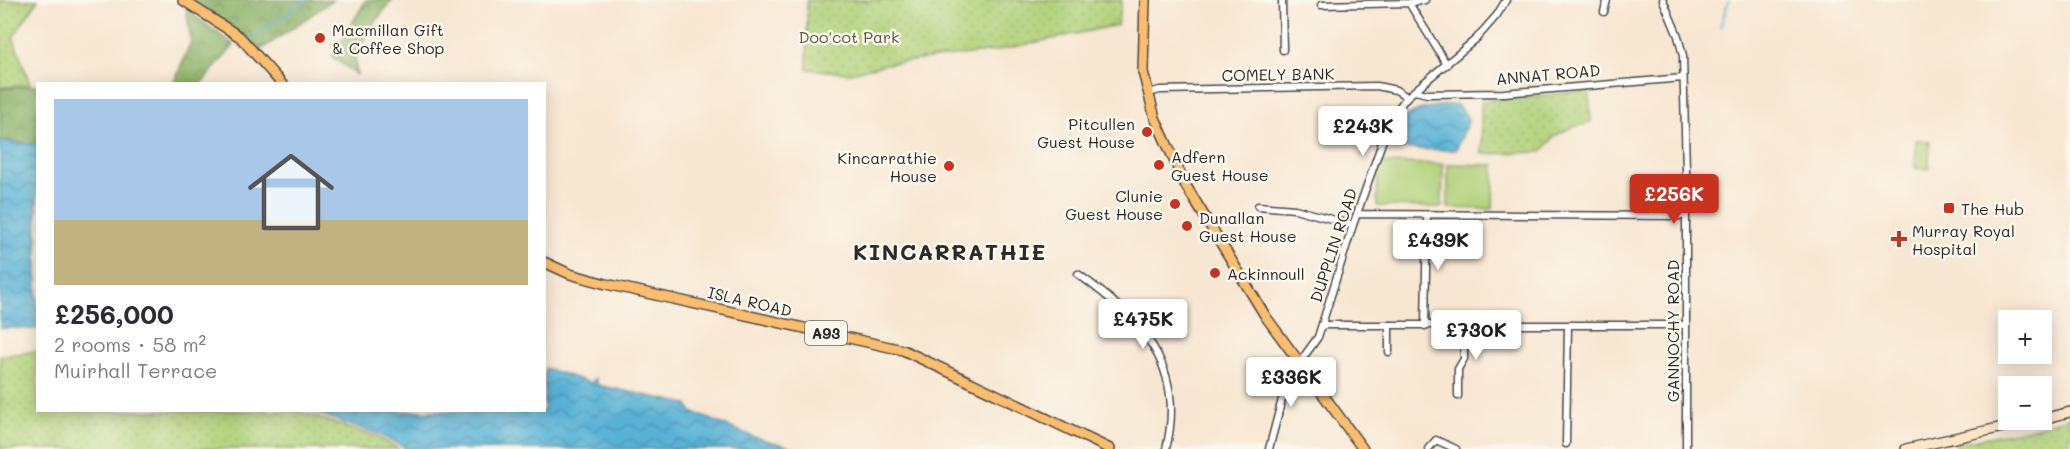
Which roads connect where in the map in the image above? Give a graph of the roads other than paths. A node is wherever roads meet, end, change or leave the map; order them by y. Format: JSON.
{"nodes":[{"id":1,"x":183,"y":0,"type":"edge"},
{"id":2,"x":1282,"y":0,"type":"edge"},
{"id":3,"x":1425,"y":0,"type":"edge"},
{"id":4,"x":1506,"y":0,"type":"edge"},
{"id":5,"x":1607,"y":0,"type":"edge"},
{"id":6,"x":1663,"y":0,"type":"edge"},
{"id":7,"x":1409,"y":3,"type":"junction"},
{"id":8,"x":1144,"y":4,"type":"edge"},
{"id":9,"x":1321,"y":5,"type":"dead end"},
{"id":10,"x":1604,"y":12,"type":"dead end"},
{"id":11,"x":1283,"y":50,"type":"dead end"},
{"id":12,"x":1447,"y":65,"type":"junction"},
{"id":13,"x":1683,"y":78,"type":"junction"},
{"id":14,"x":280,"y":82,"type":"edge"},
{"id":15,"x":1415,"y":91,"type":"junction"},
{"id":16,"x":1148,"y":93,"type":"junction"},
{"id":17,"x":1407,"y":98,"type":"junction"},
{"id":18,"x":1258,"y":206,"type":"dead end"},
{"id":19,"x":1357,"y":214,"type":"junction"},
{"id":20,"x":1427,"y":216,"type":"junction"},
{"id":21,"x":1686,"y":216,"type":"junction"},
{"id":22,"x":1353,"y":225,"type":"junction"},
{"id":23,"x":546,"y":263,"type":"edge"},
{"id":24,"x":1078,"y":274,"type":"dead end"},
{"id":25,"x":1322,"y":325,"type":"junction"},
{"id":26,"x":1464,"y":325,"type":"junction"},
{"id":27,"x":1568,"y":325,"type":"junction"},
{"id":28,"x":1685,"y":325,"type":"junction"},
{"id":29,"x":1389,"y":326,"type":"junction"},
{"id":30,"x":1425,"y":326,"type":"junction"},
{"id":31,"x":1389,"y":352,"type":"dead end"},
{"id":32,"x":1299,"y":363,"type":"junction"},
{"id":33,"x":1458,"y":396,"type":"dead end"},
{"id":34,"x":2070,"y":412,"type":"edge"},
{"id":35,"x":2052,"y":416,"type":"edge"},
{"id":36,"x":1998,"y":428,"type":"edge"},
{"id":37,"x":1566,"y":444,"type":"dead end"},
{"id":38,"x":1110,"y":449,"type":"edge"},
{"id":39,"x":1166,"y":449,"type":"edge"},
{"id":40,"x":1269,"y":449,"type":"edge"},
{"id":41,"x":1363,"y":449,"type":"edge"},
{"id":42,"x":1428,"y":449,"type":"edge"},
{"id":43,"x":1456,"y":449,"type":"edge"},
{"id":44,"x":1686,"y":449,"type":"edge"},
{"id":45,"x":1906,"y":449,"type":"edge"}],
"edges":[{"from":1,"to":14,"type":"main road"},
{"from":2,"to":11,"type":"street"},
{"from":3,"to":7,"type":"street"},
{"from":4,"to":12,"type":"street","name":"DUPPLIN ROAD"},
{"from":5,"to":10,"type":"street"},
{"from":6,"to":13,"type":"street","name":"GANNOCHY ROAD"},
{"from":7,"to":9,"type":"street"},
{"from":7,"to":12,"type":"street"},
{"from":8,"to":16,"type":"main road"},
{"from":12,"to":15,"type":"street","name":"DUPPLIN ROAD"},
{"from":13,"to":15,"type":"street","name":"ANNAT ROAD"},
{"from":13,"to":21,"type":"street","name":"GANNOCHY ROAD"},
{"from":15,"to":17,"type":"street","name":"DUPPLIN ROAD"},
{"from":16,"to":17,"type":"street","name":"COMELY BANK"},
{"from":16,"to":32,"type":"main road"},
{"from":17,"to":19,"type":"street","name":"DUPPLIN ROAD"},
{"from":18,"to":22,"type":"street"},
{"from":19,"to":20,"type":"street"},
{"from":19,"to":22,"type":"street","name":"DUPPLIN ROAD"},
{"from":20,"to":21,"type":"street"},
{"from":20,"to":30,"type":"street"},
{"from":21,"to":28,"type":"street","name":"GANNOCHY ROAD"},
{"from":22,"to":25,"type":"street","name":"DUPPLIN ROAD"},
{"from":23,"to":38,"type":"main road","name":"ISLA ROAD","number":"A93"},
{"from":24,"to":39,"type":"street"},
{"from":25,"to":29,"type":"street"},
{"from":25,"to":32,"type":"street","name":"DUPPLIN ROAD"},
{"from":26,"to":27,"type":"street"},
{"from":26,"to":30,"type":"street"},
{"from":26,"to":33,"type":"street"},
{"from":27,"to":28,"type":"street"},
{"from":27,"to":37,"type":"street"},
{"from":28,"to":44,"type":"street","name":"GANNOCHY ROAD"},
{"from":29,"to":30,"type":"street"},
{"from":29,"to":31,"type":"street"},
{"from":32,"to":40,"type":"street","name":"DUPPLIN ROAD"},
{"from":32,"to":41,"type":"main road"},
{"from":34,"to":35,"type":"street"},
{"from":36,"to":45,"type":"street"},
{"from":42,"to":43,"type":"street"}]}
